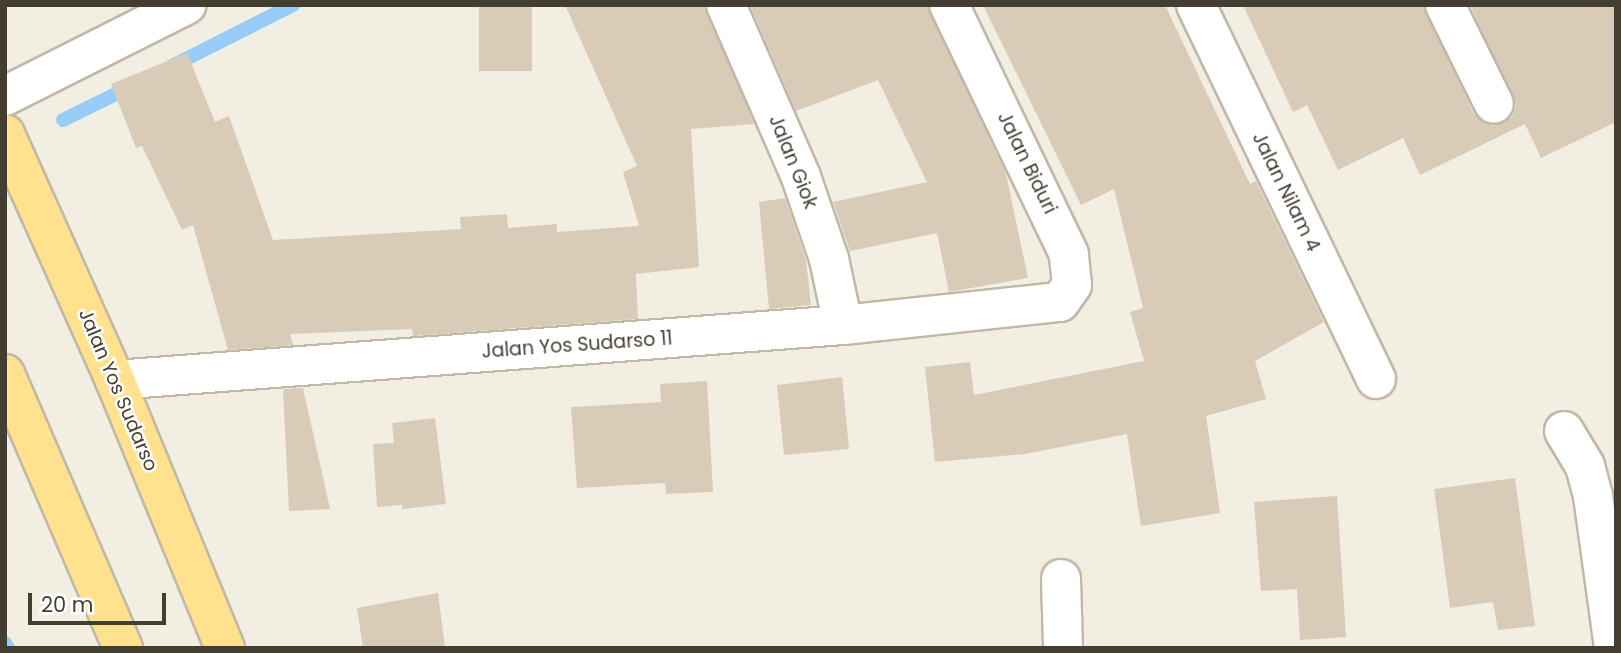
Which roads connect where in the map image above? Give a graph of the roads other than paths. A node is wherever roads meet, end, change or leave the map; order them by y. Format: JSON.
{"nodes":[{"id":1,"x":186,"y":5,"type":"edge"},
{"id":2,"x":726,"y":5,"type":"edge"},
{"id":3,"x":949,"y":5,"type":"edge"},
{"id":4,"x":1196,"y":5,"type":"edge"},
{"id":5,"x":1445,"y":5,"type":"edge"},
{"id":6,"x":5,"y":96,"type":"edge"},
{"id":7,"x":1494,"y":104,"type":"dead end"},
{"id":8,"x":5,"y":134,"type":"edge"},
{"id":9,"x":1040,"y":307,"type":"joint"},
{"id":10,"x":843,"y":325,"type":"junction"},
{"id":11,"x":5,"y":374,"type":"edge"},
{"id":12,"x":1376,"y":379,"type":"dead end"},
{"id":13,"x":115,"y":380,"type":"junction"},
{"id":14,"x":1564,"y":431,"type":"dead end"},
{"id":15,"x":1061,"y":579,"type":"dead end"},
{"id":16,"x":123,"y":648,"type":"edge"},
{"id":17,"x":225,"y":648,"type":"edge"},
{"id":18,"x":1063,"y":648,"type":"edge"},
{"id":19,"x":1614,"y":648,"type":"edge"}],
"edges":[{"from":1,"to":6,"type":"street"},
{"from":2,"to":10,"type":"street","name":"Jalan Giok"},
{"from":3,"to":9,"type":"street","name":"Jalan Biduri"},
{"from":4,"to":12,"type":"street","name":"Jalan Nilam 4"},
{"from":5,"to":7,"type":"street"},
{"from":8,"to":13,"type":"main road","name":"Jalan Yos Sudarso"},
{"from":9,"to":10,"type":"street","name":"Jalan Yos Sudarso 11"},
{"from":10,"to":13,"type":"street","name":"Jalan Yos Sudarso 11"},
{"from":11,"to":16,"type":"main road"},
{"from":13,"to":17,"type":"main road","name":"Jalan Yos Sudarso"},
{"from":14,"to":19,"type":"street"},
{"from":15,"to":18,"type":"street"}]}
